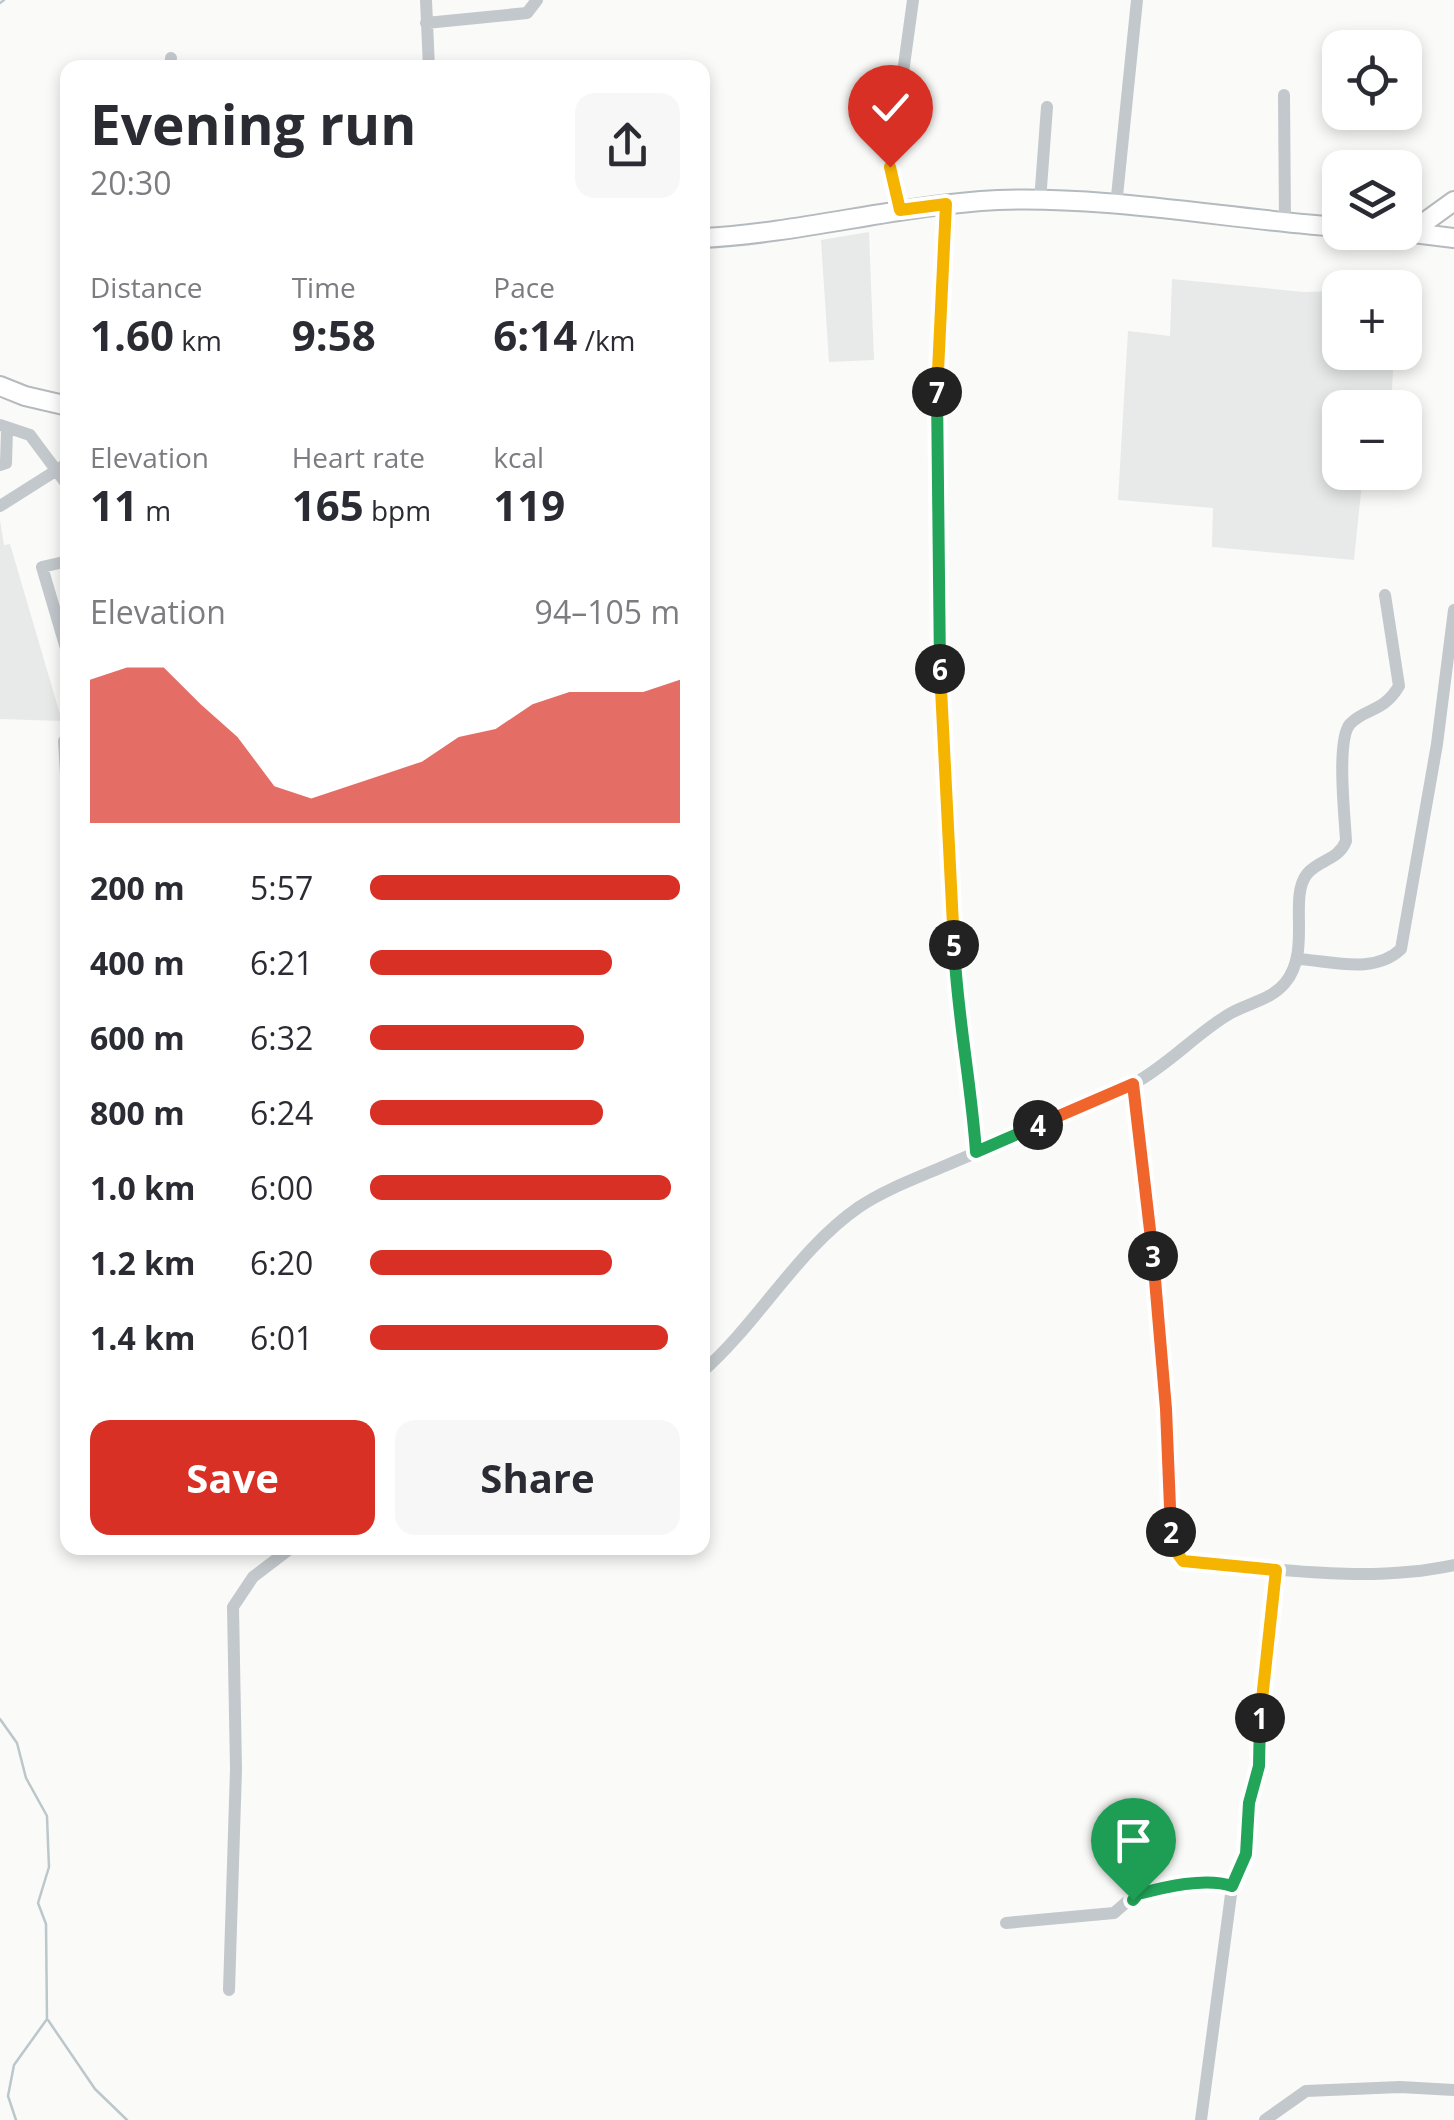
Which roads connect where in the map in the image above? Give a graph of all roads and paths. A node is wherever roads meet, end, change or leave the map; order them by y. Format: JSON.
{"nodes":[{"id":1,"x":426,"y":0,"type":"edge"},
{"id":2,"x":537,"y":0,"type":"edge"},
{"id":3,"x":913,"y":0,"type":"edge"},
{"id":4,"x":1137,"y":0,"type":"edge"},
{"id":5,"x":426,"y":23,"type":"junction"},
{"id":6,"x":428,"y":60,"type":"edge"},
{"id":7,"x":1284,"y":95,"type":"dead end"},
{"id":8,"x":1046,"y":108,"type":"dead end"},
{"id":9,"x":1040,"y":201,"type":"junction"},
{"id":10,"x":1454,"y":201,"type":"edge"},
{"id":11,"x":946,"y":204,"type":"junction"},
{"id":12,"x":1116,"y":206,"type":"junction"},
{"id":13,"x":900,"y":210,"type":"junction"},
{"id":14,"x":1285,"y":223,"type":"junction"},
{"id":15,"x":1422,"y":223,"type":"edge"},
{"id":16,"x":1322,"y":226,"type":"edge"},
{"id":17,"x":1422,"y":234,"type":"edge"},
{"id":18,"x":710,"y":237,"type":"edge"},
{"id":19,"x":1454,"y":238,"type":"edge"},
{"id":20,"x":0,"y":386,"type":"edge"},
{"id":21,"x":60,"y":404,"type":"edge"},
{"id":22,"x":4,"y":427,"type":"edge"},
{"id":23,"x":60,"y":464,"type":"edge"},
{"id":24,"x":0,"y":466,"type":"edge"},
{"id":25,"x":60,"y":467,"type":"edge"},
{"id":26,"x":0,"y":506,"type":"edge"},
{"id":27,"x":60,"y":563,"type":"edge"},
{"id":28,"x":1386,"y":595,"type":"dead end"},
{"id":29,"x":1454,"y":610,"type":"edge"},
{"id":30,"x":60,"y":628,"type":"edge"},
{"id":31,"x":1437,"y":744,"type":"junction"},
{"id":32,"x":1454,"y":744,"type":"edge"},
{"id":33,"x":1298,"y":960,"type":"junction"},
{"id":34,"x":1133,"y":1084,"type":"junction"},
{"id":35,"x":976,"y":1152,"type":"junction"},
{"id":36,"x":710,"y":1363,"type":"edge"},
{"id":37,"x":282,"y":1555,"type":"edge"},
{"id":38,"x":1454,"y":1565,"type":"edge"},
{"id":39,"x":1276,"y":1570,"type":"junction"},
{"id":40,"x":1232,"y":1886,"type":"junction"},
{"id":41,"x":1006,"y":1923,"type":"dead end"},
{"id":42,"x":229,"y":1990,"type":"dead end"},
{"id":43,"x":1454,"y":2090,"type":"edge"},
{"id":44,"x":1281,"y":2116,"type":"edge"},
{"id":45,"x":1200,"y":2120,"type":"edge"},
{"id":46,"x":1265,"y":2120,"type":"edge"}],
"edges":[{"from":1,"to":5,"type":"street"},
{"from":2,"to":5,"type":"street"},
{"from":3,"to":13,"type":"street"},
{"from":4,"to":12,"type":"street"},
{"from":5,"to":6,"type":"street"},
{"from":7,"to":14,"type":"street"},
{"from":8,"to":9,"type":"street"},
{"from":9,"to":11,"type":"main road"},
{"from":9,"to":12,"type":"main road"},
{"from":10,"to":15,"type":"main road"},
{"from":11,"to":13,"type":"main road"},
{"from":11,"to":35,"type":"street"},
{"from":12,"to":14,"type":"main road"},
{"from":13,"to":18,"type":"main road"},
{"from":14,"to":16,"type":"main road"},
{"from":17,"to":19,"type":"main road"},
{"from":20,"to":21,"type":"main road"},
{"from":22,"to":23,"type":"street"},
{"from":22,"to":24,"type":"street"},
{"from":25,"to":26,"type":"street"},
{"from":27,"to":30,"type":"street"},
{"from":28,"to":33,"type":"street"},
{"from":29,"to":31,"type":"street"},
{"from":31,"to":32,"type":"street"},
{"from":31,"to":33,"type":"street"},
{"from":33,"to":34,"type":"street"},
{"from":34,"to":35,"type":"street"},
{"from":34,"to":39,"type":"street"},
{"from":35,"to":36,"type":"street"},
{"from":37,"to":42,"type":"street"},
{"from":38,"to":39,"type":"street"},
{"from":39,"to":40,"type":"street"},
{"from":40,"to":41,"type":"street"},
{"from":40,"to":45,"type":"street"},
{"from":43,"to":44,"type":"street"},
{"from":44,"to":46,"type":"street"}]}
